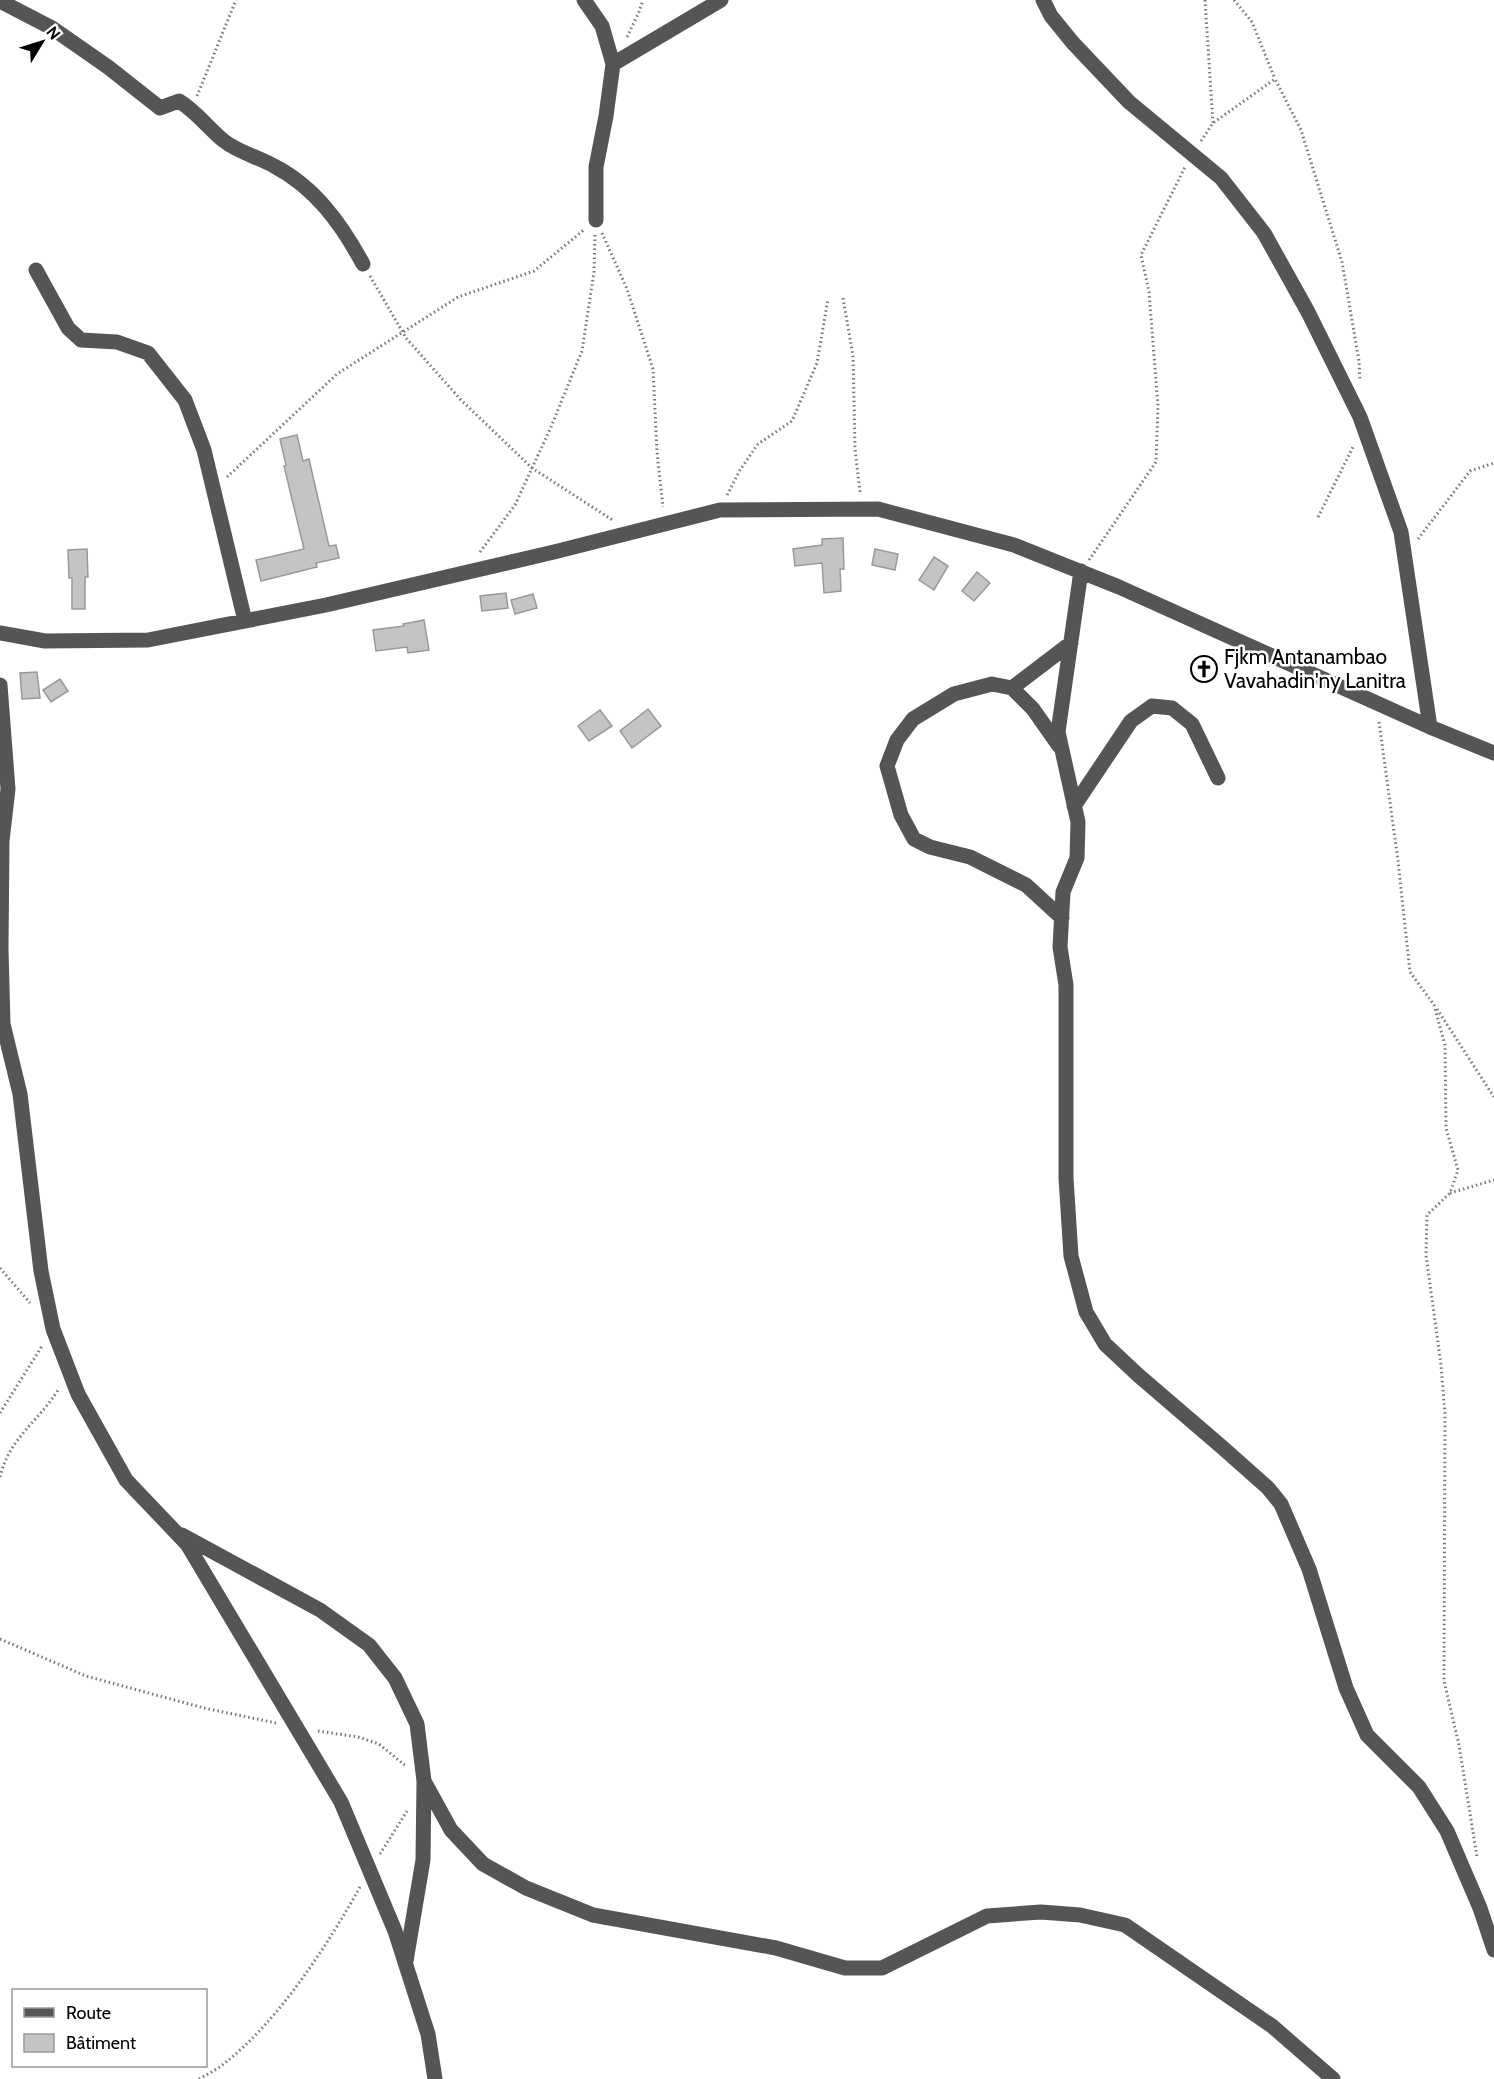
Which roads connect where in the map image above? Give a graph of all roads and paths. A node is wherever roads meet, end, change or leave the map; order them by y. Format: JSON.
{"nodes":[{"id":1,"x":236,"y":0,"type":"edge"},
{"id":2,"x":584,"y":0,"type":"edge"},
{"id":3,"x":643,"y":0,"type":"edge"},
{"id":4,"x":721,"y":0,"type":"edge"},
{"id":5,"x":1043,"y":0,"type":"edge"},
{"id":6,"x":1205,"y":0,"type":"edge"},
{"id":7,"x":1234,"y":0,"type":"edge"},
{"id":8,"x":0,"y":1,"type":"edge"},
{"id":9,"x":613,"y":64,"type":"junction"},
{"id":10,"x":1275,"y":79,"type":"junction"},
{"id":11,"x":192,"y":108,"type":"junction"},
{"id":12,"x":1213,"y":123,"type":"junction"},
{"id":13,"x":1192,"y":154,"type":"junction"},
{"id":14,"x":596,"y":220,"type":"junction"},
{"id":15,"x":363,"y":264,"type":"joint"},
{"id":16,"x":36,"y":270,"type":"dead end"},
{"id":17,"x":843,"y":298,"type":"dead end"},
{"id":18,"x":828,"y":299,"type":"dead end"},
{"id":19,"x":402,"y":331,"type":"junction"},
{"id":20,"x":1360,"y":383,"type":"dead end"},
{"id":21,"x":1364,"y":427,"type":"junction"},
{"id":22,"x":1494,"y":464,"type":"edge"},
{"id":23,"x":532,"y":468,"type":"junction"},
{"id":24,"x":213,"y":490,"type":"junction"},
{"id":25,"x":862,"y":509,"type":"junction"},
{"id":26,"x":720,"y":510,"type":"junction"},
{"id":27,"x":1318,"y":517,"type":"dead end"},
{"id":28,"x":665,"y":524,"type":"junction"},
{"id":29,"x":632,"y":532,"type":"junction"},
{"id":30,"x":1404,"y":556,"type":"junction"},
{"id":31,"x":1081,"y":571,"type":"junction"},
{"id":32,"x":461,"y":574,"type":"junction"},
{"id":33,"x":245,"y":621,"type":"junction"},
{"id":34,"x":0,"y":633,"type":"edge"},
{"id":35,"x":1071,"y":643,"type":"junction"},
{"id":36,"x":0,"y":686,"type":"edge"},
{"id":37,"x":1012,"y":688,"type":"junction"},
{"id":38,"x":1377,"y":703,"type":"junction"},
{"id":39,"x":1430,"y":727,"type":"junction"},
{"id":40,"x":1062,"y":750,"type":"junction"},
{"id":41,"x":1494,"y":753,"type":"edge"},
{"id":42,"x":1218,"y":778,"type":"dead end"},
{"id":43,"x":1074,"y":806,"type":"junction"},
{"id":44,"x":1,"y":844,"type":"edge"},
{"id":45,"x":1062,"y":918,"type":"junction"},
{"id":46,"x":1434,"y":1005,"type":"junction"},
{"id":47,"x":1494,"y":1097,"type":"edge"},
{"id":48,"x":1494,"y":1180,"type":"edge"},
{"id":49,"x":1450,"y":1193,"type":"junction"},
{"id":50,"x":0,"y":1268,"type":"edge"},
{"id":51,"x":32,"y":1305,"type":"dead end"},
{"id":52,"x":53,"y":1329,"type":"junction"},
{"id":53,"x":69,"y":1372,"type":"junction"},
{"id":54,"x":0,"y":1413,"type":"edge"},
{"id":55,"x":0,"y":1477,"type":"edge"},
{"id":56,"x":174,"y":1530,"type":"junction"},
{"id":57,"x":0,"y":1639,"type":"edge"},
{"id":58,"x":298,"y":1728,"type":"junction"},
{"id":59,"x":424,"y":1781,"type":"junction"},
{"id":60,"x":408,"y":1809,"type":"dead end"},
{"id":61,"x":1477,"y":1864,"type":"dead end"},
{"id":62,"x":369,"y":1869,"type":"junction"},
{"id":63,"x":1494,"y":1950,"type":"edge"},
{"id":64,"x":405,"y":1963,"type":"junction"},
{"id":65,"x":199,"y":2079,"type":"edge"},
{"id":66,"x":435,"y":2079,"type":"edge"},
{"id":67,"x":1334,"y":2079,"type":"edge"}],
"edges":[{"from":1,"to":11,"type":"path"},
{"from":2,"to":9,"type":"street"},
{"from":3,"to":9,"type":"path"},
{"from":4,"to":9,"type":"street"},
{"from":5,"to":13,"type":"street"},
{"from":6,"to":12,"type":"path"},
{"from":7,"to":10,"type":"path"},
{"from":8,"to":11,"type":"street"},
{"from":9,"to":14,"type":"street"},
{"from":10,"to":12,"type":"path"},
{"from":10,"to":20,"type":"path"},
{"from":11,"to":15,"type":"street"},
{"from":12,"to":13,"type":"path"},
{"from":13,"to":21,"type":"street"},
{"from":13,"to":31,"type":"path"},
{"from":14,"to":19,"type":"path"},
{"from":14,"to":23,"type":"path"},
{"from":14,"to":28,"type":"path"},
{"from":15,"to":19,"type":"path"},
{"from":16,"to":24,"type":"street"},
{"from":17,"to":25,"type":"path"},
{"from":18,"to":26,"type":"path"},
{"from":19,"to":23,"type":"path"},
{"from":19,"to":24,"type":"path"},
{"from":21,"to":27,"type":"path"},
{"from":21,"to":30,"type":"street"},
{"from":22,"to":30,"type":"path"},
{"from":23,"to":29,"type":"path"},
{"from":23,"to":32,"type":"path"},
{"from":24,"to":33,"type":"street"},
{"from":25,"to":26,"type":"street"},
{"from":25,"to":31,"type":"street"},
{"from":26,"to":28,"type":"street"},
{"from":28,"to":29,"type":"street"},
{"from":29,"to":32,"type":"street"},
{"from":30,"to":39,"type":"street"},
{"from":31,"to":35,"type":"street"},
{"from":31,"to":38,"type":"street"},
{"from":32,"to":33,"type":"street"},
{"from":33,"to":34,"type":"street"},
{"from":35,"to":37,"type":"street"},
{"from":35,"to":40,"type":"street"},
{"from":36,"to":44,"type":"street"},
{"from":37,"to":40,"type":"street"},
{"from":37,"to":45,"type":"street"},
{"from":38,"to":39,"type":"street"},
{"from":38,"to":46,"type":"path"},
{"from":39,"to":41,"type":"street"},
{"from":40,"to":43,"type":"street"},
{"from":42,"to":43,"type":"street"},
{"from":43,"to":45,"type":"street"},
{"from":44,"to":52,"type":"street"},
{"from":45,"to":63,"type":"street"},
{"from":46,"to":47,"type":"path"},
{"from":46,"to":49,"type":"path"},
{"from":48,"to":49,"type":"path"},
{"from":49,"to":61,"type":"path"},
{"from":50,"to":51,"type":"path"},
{"from":52,"to":53,"type":"street"},
{"from":52,"to":54,"type":"path"},
{"from":53,"to":55,"type":"path"},
{"from":53,"to":56,"type":"street"},
{"from":56,"to":58,"type":"street"},
{"from":56,"to":59,"type":"street"},
{"from":57,"to":58,"type":"path"},
{"from":58,"to":59,"type":"path"},
{"from":58,"to":62,"type":"street"},
{"from":59,"to":64,"type":"street"},
{"from":59,"to":67,"type":"street"},
{"from":60,"to":62,"type":"path"},
{"from":62,"to":64,"type":"street"},
{"from":62,"to":65,"type":"path"},
{"from":64,"to":66,"type":"street"}]}
